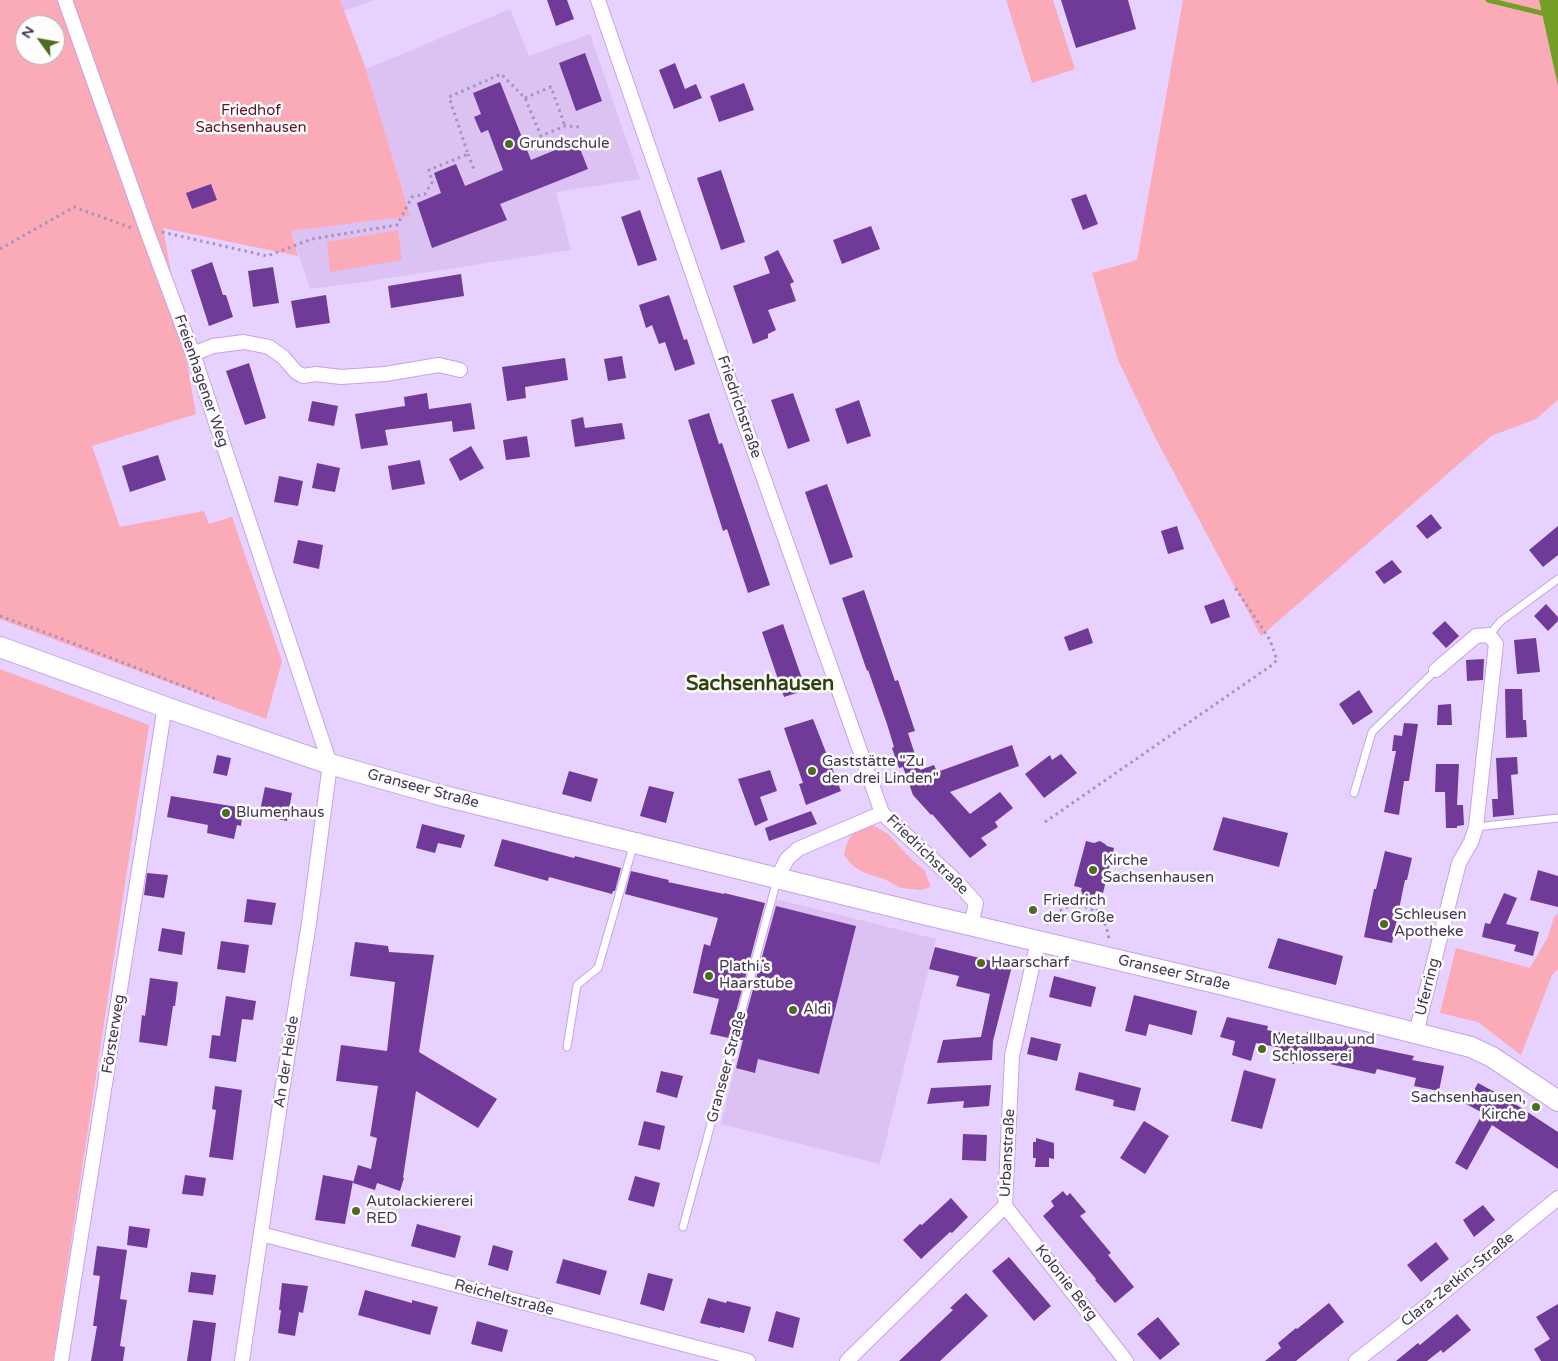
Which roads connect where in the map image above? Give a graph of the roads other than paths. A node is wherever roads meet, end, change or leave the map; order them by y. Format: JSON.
{"nodes":[{"id":1,"x":65,"y":0,"type":"edge"},
{"id":2,"x":598,"y":0,"type":"edge"},
{"id":3,"x":193,"y":354,"type":"junction"},
{"id":4,"x":460,"y":370,"type":"dead end"},
{"id":5,"x":1558,"y":579,"type":"edge"},
{"id":6,"x":1489,"y":635,"type":"junction"},
{"id":7,"x":0,"y":647,"type":"edge"},
{"id":8,"x":1436,"y":670,"type":"joint"},
{"id":9,"x":165,"y":706,"type":"junction"},
{"id":10,"x":330,"y":764,"type":"junction"},
{"id":11,"x":1354,"y":793,"type":"dead end"},
{"id":12,"x":882,"y":813,"type":"junction"},
{"id":13,"x":1558,"y":818,"type":"edge"},
{"id":14,"x":1476,"y":827,"type":"junction"},
{"id":15,"x":634,"y":842,"type":"junction"},
{"id":16,"x":778,"y":877,"type":"junction"},
{"id":17,"x":971,"y":925,"type":"junction"},
{"id":18,"x":1042,"y":933,"type":"junction"},
{"id":19,"x":1416,"y":1033,"type":"junction"},
{"id":20,"x":567,"y":1047,"type":"dead end"},
{"id":21,"x":1558,"y":1101,"type":"edge"},
{"id":22,"x":1558,"y":1198,"type":"edge"},
{"id":23,"x":1005,"y":1206,"type":"junction"},
{"id":24,"x":683,"y":1227,"type":"dead end"},
{"id":25,"x":261,"y":1234,"type":"junction"},
{"id":26,"x":61,"y":1361,"type":"edge"},
{"id":27,"x":242,"y":1361,"type":"edge"},
{"id":28,"x":748,"y":1361,"type":"edge"},
{"id":29,"x":847,"y":1361,"type":"edge"},
{"id":30,"x":1126,"y":1361,"type":"edge"},
{"id":31,"x":1356,"y":1361,"type":"edge"}],
"edges":[{"from":1,"to":3,"type":"street","name":"Freienhagener Weg"},
{"from":2,"to":12,"type":"street","name":"Friedrichstraße"},
{"from":3,"to":4,"type":"street"},
{"from":3,"to":10,"type":"street","name":"Freienhagener Weg"},
{"from":5,"to":6,"type":"lane"},
{"from":6,"to":8,"type":"street"},
{"from":6,"to":14,"type":"street","name":"Uferring"},
{"from":7,"to":9,"type":"main road","name":"Granseer Straße"},
{"from":8,"to":11,"type":"lane"},
{"from":9,"to":10,"type":"main road","name":"Granseer Straße"},
{"from":9,"to":26,"type":"street","name":"Försterweg"},
{"from":10,"to":15,"type":"main road","name":"Granseer Straße"},
{"from":10,"to":25,"type":"street","name":"An der Heide"},
{"from":12,"to":16,"type":"street","name":"Friedrichstraße"},
{"from":12,"to":17,"type":"street","name":"Friedrichstraße"},
{"from":13,"to":14,"type":"lane"},
{"from":14,"to":19,"type":"street","name":"Uferring"},
{"from":15,"to":16,"type":"main road","name":"Granseer Straße"},
{"from":15,"to":20,"type":"lane"},
{"from":16,"to":17,"type":"main road","name":"Granseer Straße"},
{"from":16,"to":24,"type":"lane","name":"Granseer Straße"},
{"from":17,"to":18,"type":"main road","name":"Granseer Straße"},
{"from":18,"to":19,"type":"main road","name":"Granseer Straße"},
{"from":18,"to":23,"type":"street","name":"Urbanstraße"},
{"from":19,"to":21,"type":"main road","name":"Granseer Straße"},
{"from":22,"to":31,"type":"street","name":"Clara-Zetkin-Straße"},
{"from":23,"to":29,"type":"street","name":"Urbanstraße"},
{"from":23,"to":30,"type":"street","name":"Kolonie Berg"},
{"from":25,"to":27,"type":"street","name":"An der Heide"},
{"from":25,"to":28,"type":"street","name":"Reicheltstraße"}]}
